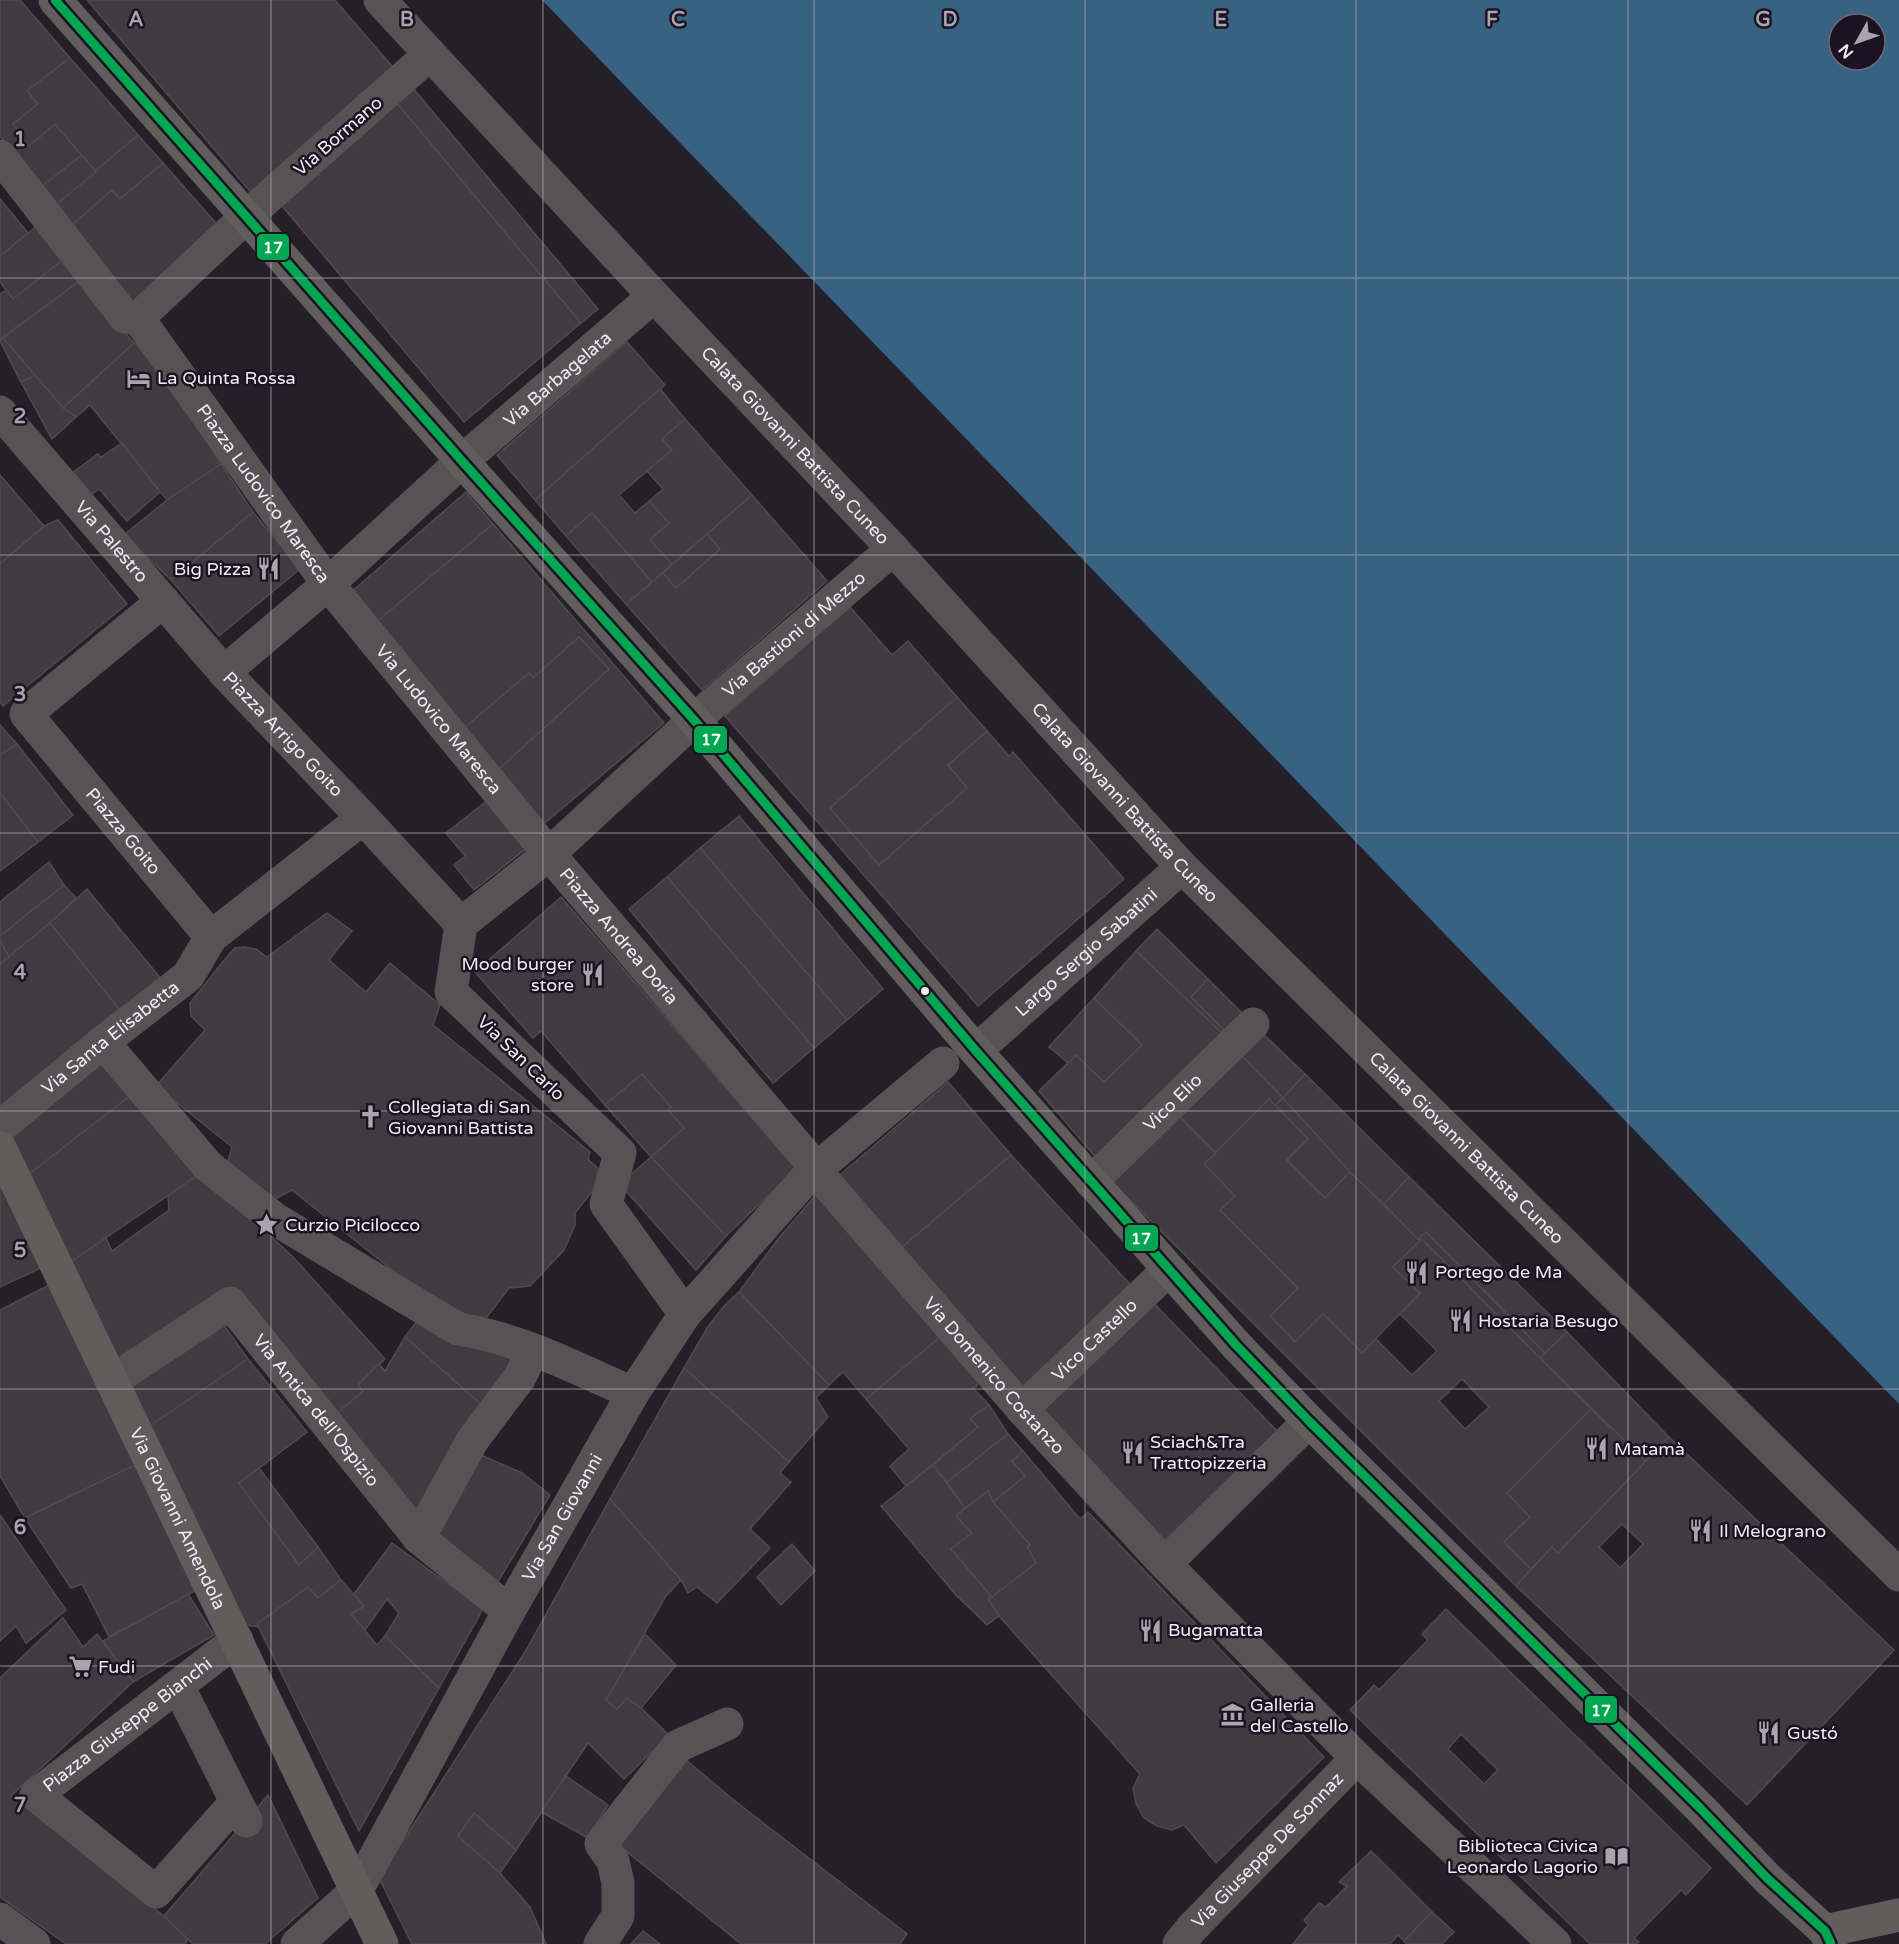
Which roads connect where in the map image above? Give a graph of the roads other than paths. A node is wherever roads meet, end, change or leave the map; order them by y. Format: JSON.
{"nodes":[{"id":1,"x":55,"y":0,"type":"edge"},
{"id":2,"x":380,"y":0,"type":"edge"},
{"id":3,"x":429,"y":55,"type":"junction"},
{"id":4,"x":6,"y":177,"type":"edge"},
{"id":5,"x":247,"y":216,"type":"junction"},
{"id":6,"x":654,"y":296,"type":"junction"},
{"id":7,"x":138,"y":318,"type":"junction"},
{"id":8,"x":0,"y":412,"type":"edge"},
{"id":9,"x":462,"y":461,"type":"junction"},
{"id":10,"x":893,"y":549,"type":"junction"},
{"id":11,"x":328,"y":584,"type":"junction"},
{"id":12,"x":163,"y":601,"type":"junction"},
{"id":13,"x":224,"y":672,"type":"junction"},
{"id":14,"x":694,"y":720,"type":"junction"},
{"id":15,"x":363,"y":818,"type":"junction"},
{"id":16,"x":549,"y":854,"type":"junction"},
{"id":17,"x":1182,"y":867,"type":"junction"},
{"id":18,"x":461,"y":924,"type":"junction"},
{"id":19,"x":211,"y":937,"type":"junction"},
{"id":20,"x":1253,"y":1024,"type":"dead end"},
{"id":21,"x":102,"y":1042,"type":"junction"},
{"id":22,"x":983,"y":1045,"type":"junction"},
{"id":23,"x":943,"y":1063,"type":"dead end"},
{"id":24,"x":0,"y":1128,"type":"edge"},
{"id":25,"x":0,"y":1148,"type":"edge"},
{"id":26,"x":817,"y":1176,"type":"junction"},
{"id":27,"x":1091,"y":1182,"type":"junction"},
{"id":28,"x":1168,"y":1270,"type":"junction"},
{"id":29,"x":685,"y":1314,"type":"junction"},
{"id":30,"x":533,"y":1350,"type":"junction"},
{"id":31,"x":112,"y":1381,"type":"junction"},
{"id":32,"x":633,"y":1393,"type":"junction"},
{"id":33,"x":1022,"y":1409,"type":"junction"},
{"id":34,"x":1309,"y":1421,"type":"junction"},
{"id":35,"x":419,"y":1538,"type":"junction"},
{"id":36,"x":1165,"y":1564,"type":"junction"},
{"id":37,"x":1899,"y":1575,"type":"edge"},
{"id":38,"x":509,"y":1611,"type":"junction"},
{"id":39,"x":237,"y":1640,"type":"junction"},
{"id":40,"x":178,"y":1686,"type":"junction"},
{"id":41,"x":727,"y":1724,"type":"dead end"},
{"id":42,"x":1357,"y":1758,"type":"junction"},
{"id":43,"x":357,"y":1890,"type":"junction"},
{"id":44,"x":1899,"y":1915,"type":"edge"},
{"id":45,"x":0,"y":1919,"type":"edge"},
{"id":46,"x":1828,"y":1937,"type":"edge"},
{"id":47,"x":34,"y":1944,"type":"edge"},
{"id":48,"x":297,"y":1944,"type":"edge"},
{"id":49,"x":382,"y":1944,"type":"edge"},
{"id":50,"x":600,"y":1944,"type":"edge"},
{"id":51,"x":1179,"y":1944,"type":"edge"},
{"id":52,"x":1555,"y":1944,"type":"edge"}],
"edges":[{"from":1,"to":5,"type":"main road"},
{"from":2,"to":3,"type":"street","name":"Calata Giovanni Battista Cuneo"},
{"from":3,"to":5,"type":"street","name":"Via Bormano"},
{"from":3,"to":6,"type":"street","name":"Calata Giovanni Battista Cuneo"},
{"from":4,"to":7,"type":"street"},
{"from":5,"to":7,"type":"street"},
{"from":5,"to":9,"type":"main road"},
{"from":6,"to":9,"type":"street","name":"Via Barbagelata"},
{"from":6,"to":10,"type":"street","name":"Calata Giovanni Battista Cuneo"},
{"from":7,"to":11,"type":"street","name":"Piazza Ludovico Maresca"},
{"from":8,"to":12,"type":"street","name":"Via Palestro"},
{"from":9,"to":11,"type":"street","name":"Piazza Ludovico Maresca"},
{"from":9,"to":14,"type":"main road"},
{"from":10,"to":14,"type":"street","name":"Via Bastioni di Mezzo"},
{"from":10,"to":17,"type":"street","name":"Calata Giovanni Battista Cuneo"},
{"from":11,"to":13,"type":"street","name":"Piazza Arrigo Goito"},
{"from":11,"to":16,"type":"street","name":"Via Ludovico Maresca"},
{"from":12,"to":13,"type":"street","name":"Via Palestro"},
{"from":12,"to":19,"type":"street","name":"Piazza Goito"},
{"from":13,"to":15,"type":"street","name":"Piazza Arrigo Goito"},
{"from":14,"to":16,"type":"street","name":"Piazza Andrea Doria"},
{"from":14,"to":22,"type":"main road"},
{"from":15,"to":18,"type":"street"},
{"from":15,"to":19,"type":"street"},
{"from":16,"to":18,"type":"street"},
{"from":16,"to":26,"type":"street","name":"Piazza Andrea Doria"},
{"from":17,"to":22,"type":"street","name":"Largo Sergio Sabatini"},
{"from":17,"to":37,"type":"street","name":"Calata Giovanni Battista Cuneo"},
{"from":18,"to":29,"type":"street","name":"Via San Carlo"},
{"from":19,"to":21,"type":"street","name":"Via Santa Elisabetta"},
{"from":20,"to":27,"type":"street","name":"Vico Elio"},
{"from":21,"to":24,"type":"street","name":"Via Santa Elisabetta"},
{"from":21,"to":30,"type":"street"},
{"from":22,"to":27,"type":"main road"},
{"from":23,"to":26,"type":"street"},
{"from":25,"to":31,"type":"main road","name":"Via Giovanni Amendola"},
{"from":26,"to":29,"type":"street","name":"Via San Giovanni"},
{"from":26,"to":33,"type":"street","name":"Via Domenico Costanzo"},
{"from":27,"to":28,"type":"main road"},
{"from":28,"to":33,"type":"street","name":"Vico Castello"},
{"from":28,"to":34,"type":"main road"},
{"from":29,"to":32,"type":"street","name":"Via San Giovanni"},
{"from":30,"to":32,"type":"street"},
{"from":30,"to":35,"type":"street"},
{"from":31,"to":35,"type":"street","name":"Via Antica dell'Ospizio"},
{"from":31,"to":39,"type":"main road","name":"Via Giovanni Amendola"},
{"from":32,"to":38,"type":"street","name":"Via San Giovanni"},
{"from":33,"to":36,"type":"street","name":"Via Domenico Costanzo"},
{"from":34,"to":36,"type":"street"},
{"from":34,"to":46,"type":"main road"},
{"from":35,"to":38,"type":"street","name":"Via Antica dell'Ospizio"},
{"from":36,"to":42,"type":"street","name":"Via Domenico Costanzo"},
{"from":38,"to":43,"type":"street","name":"Via San Giovanni"},
{"from":39,"to":40,"type":"street","name":"Piazza Giuseppe Bianchi"},
{"from":39,"to":43,"type":"main road","name":"Via Giovanni Amendola"},
{"from":40,"to":40,"type":"street","name":"Piazza Giuseppe Bianchi"},
{"from":41,"to":50,"type":"street"},
{"from":42,"to":51,"type":"street","name":"Via Giuseppe De Sonnaz"},
{"from":42,"to":52,"type":"street","name":"Via Domenico Costanzo"},
{"from":43,"to":48,"type":"street","name":"Via San Giovanni"},
{"from":43,"to":49,"type":"main road","name":"Via Giovanni Amendola"},
{"from":44,"to":46,"type":"main road"},
{"from":45,"to":47,"type":"street"}]}
